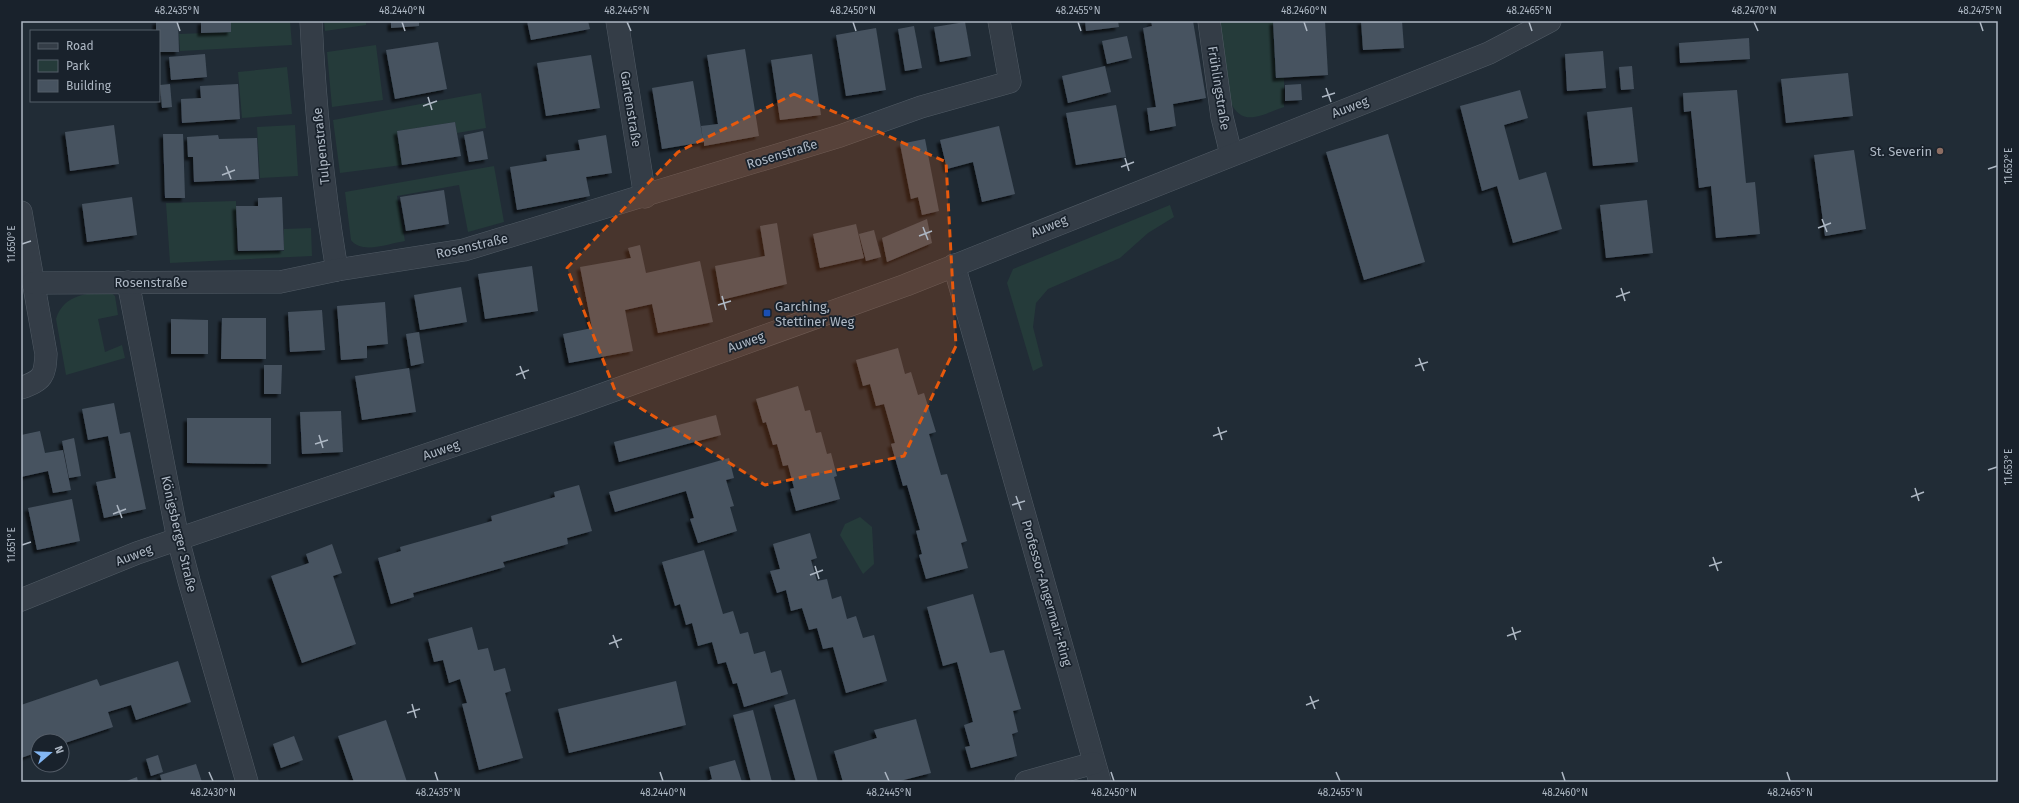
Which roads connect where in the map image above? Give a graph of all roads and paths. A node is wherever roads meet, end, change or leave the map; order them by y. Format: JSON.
{"nodes":[{"id":1,"x":311,"y":21,"type":"edge"},
{"id":2,"x":617,"y":21,"type":"edge"},
{"id":3,"x":999,"y":21,"type":"edge"},
{"id":4,"x":1209,"y":21,"type":"edge"},
{"id":5,"x":1550,"y":21,"type":"edge"},
{"id":6,"x":1230,"y":154,"type":"junction"},
{"id":7,"x":645,"y":197,"type":"junction"},
{"id":8,"x":21,"y":212,"type":"edge"},
{"id":9,"x":954,"y":265,"type":"junction"},
{"id":10,"x":337,"y":270,"type":"junction"},
{"id":11,"x":33,"y":282,"type":"junction"},
{"id":12,"x":128,"y":282,"type":"junction"},
{"id":13,"x":21,"y":388,"type":"edge"},
{"id":14,"x":178,"y":539,"type":"junction"},
{"id":15,"x":21,"y":600,"type":"edge"},
{"id":16,"x":1097,"y":772,"type":"edge"},
{"id":17,"x":247,"y":782,"type":"edge"},
{"id":18,"x":1026,"y":782,"type":"edge"}],
"edges":[{"from":1,"to":10,"type":"street","name":"Tulpenstraße"},
{"from":2,"to":7,"type":"street","name":"Gartenstraße"},
{"from":3,"to":7,"type":"street","name":"Rosenstraße"},
{"from":4,"to":6,"type":"street","name":"Frühlingstraße"},
{"from":5,"to":6,"type":"street","name":"Auweg"},
{"from":6,"to":9,"type":"street","name":"Auweg"},
{"from":7,"to":10,"type":"street","name":"Rosenstraße"},
{"from":8,"to":11,"type":"street"},
{"from":9,"to":14,"type":"street","name":"Auweg"},
{"from":9,"to":16,"type":"street","name":"Professor-Angermair-Ring"},
{"from":10,"to":12,"type":"street","name":"Rosenstraße"},
{"from":11,"to":12,"type":"street","name":"Rosenstraße"},
{"from":11,"to":13,"type":"street"},
{"from":12,"to":14,"type":"street","name":"Königsberger Straße"},
{"from":14,"to":15,"type":"street","name":"Auweg"},
{"from":14,"to":17,"type":"street","name":"Königsberger Straße"},
{"from":16,"to":18,"type":"street"}]}
